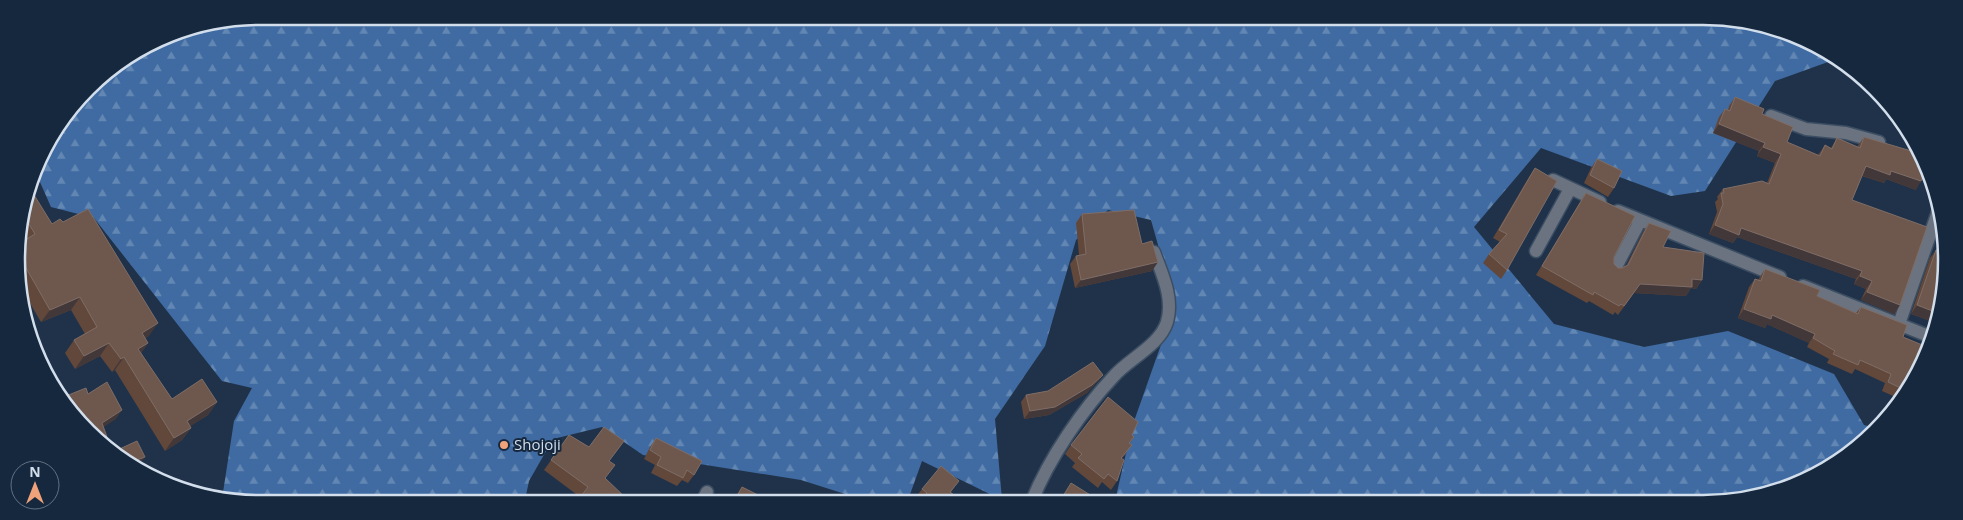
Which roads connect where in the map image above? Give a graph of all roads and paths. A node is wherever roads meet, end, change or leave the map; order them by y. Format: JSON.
{"nodes":[{"id":1,"x":1771,"y":116,"type":"edge"},
{"id":2,"x":1891,"y":146,"type":"edge"},
{"id":3,"x":1552,"y":180,"type":"edge"},
{"id":4,"x":1570,"y":189,"type":"junction"},
{"id":5,"x":1640,"y":221,"type":"junction"},
{"id":6,"x":1935,"y":226,"type":"edge"},
{"id":7,"x":1536,"y":251,"type":"dead end"},
{"id":8,"x":1154,"y":252,"type":"edge"},
{"id":9,"x":1614,"y":269,"type":"edge"},
{"id":10,"x":1899,"y":324,"type":"junction"},
{"id":11,"x":1926,"y":335,"type":"edge"},
{"id":12,"x":1035,"y":495,"type":"edge"}],
"edges":[{"from":1,"to":2,"type":"street"},
{"from":3,"to":4,"type":"street"},
{"from":4,"to":5,"type":"street"},
{"from":4,"to":7,"type":"street"},
{"from":5,"to":9,"type":"street"},
{"from":5,"to":10,"type":"street"},
{"from":6,"to":10,"type":"street"},
{"from":8,"to":12,"type":"street"},
{"from":10,"to":11,"type":"street"}]}
